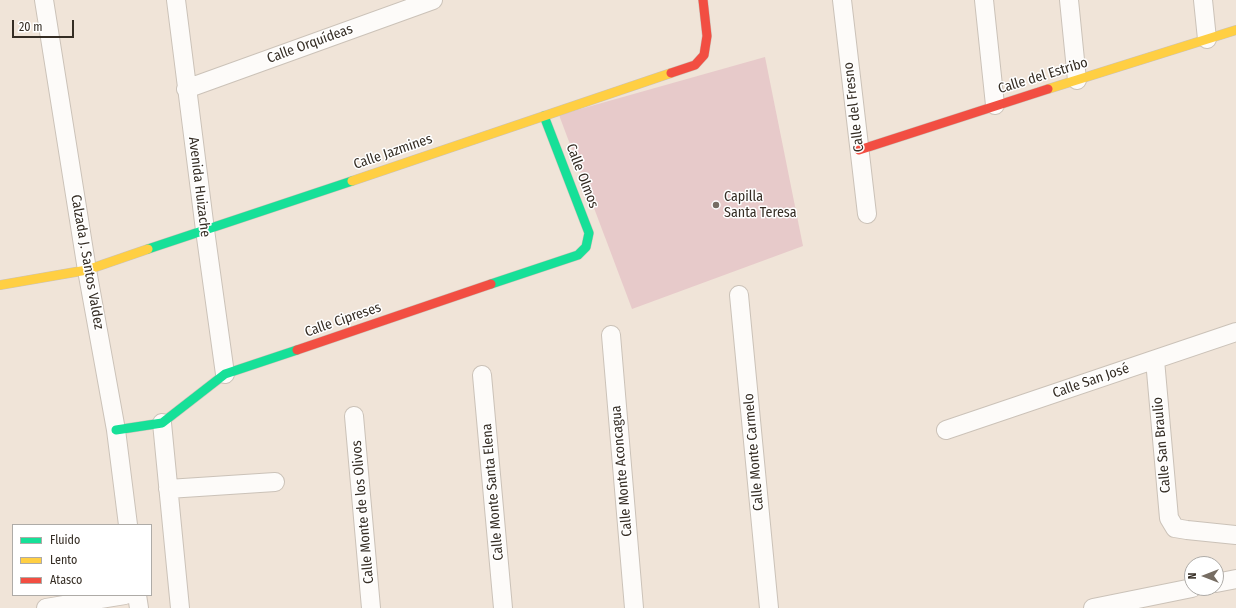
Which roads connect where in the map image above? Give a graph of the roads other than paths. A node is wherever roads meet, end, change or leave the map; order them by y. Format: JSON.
{"nodes":[{"id":1,"x":44,"y":0,"type":"edge"},
{"id":2,"x":176,"y":0,"type":"edge"},
{"id":3,"x":433,"y":0,"type":"edge"},
{"id":4,"x":703,"y":0,"type":"edge"},
{"id":5,"x":842,"y":0,"type":"edge"},
{"id":6,"x":984,"y":0,"type":"edge"},
{"id":7,"x":1069,"y":0,"type":"edge"},
{"id":8,"x":1203,"y":0,"type":"edge"},
{"id":9,"x":1236,"y":30,"type":"edge"},
{"id":10,"x":1207,"y":39,"type":"junction"},
{"id":11,"x":1077,"y":80,"type":"junction"},
{"id":12,"x":186,"y":89,"type":"junction"},
{"id":13,"x":995,"y":105,"type":"junction"},
{"id":14,"x":544,"y":116,"type":"junction"},
{"id":15,"x":859,"y":150,"type":"junction"},
{"id":16,"x":867,"y":214,"type":"dead end"},
{"id":17,"x":204,"y":230,"type":"junction"},
{"id":18,"x":586,"y":247,"type":"joint"},
{"id":19,"x":87,"y":270,"type":"junction"},
{"id":20,"x":0,"y":285,"type":"edge"},
{"id":21,"x":739,"y":295,"type":"dead end"},
{"id":22,"x":1236,"y":332,"type":"edge"},
{"id":23,"x":611,"y":335,"type":"dead end"},
{"id":24,"x":1155,"y":360,"type":"junction"},
{"id":25,"x":224,"y":374,"type":"junction"},
{"id":26,"x":482,"y":375,"type":"dead end"},
{"id":27,"x":354,"y":416,"type":"dead end"},
{"id":28,"x":162,"y":423,"type":"junction"},
{"id":29,"x":116,"y":430,"type":"junction"},
{"id":30,"x":946,"y":430,"type":"dead end"},
{"id":31,"x":275,"y":482,"type":"dead end"},
{"id":32,"x":168,"y":489,"type":"junction"},
{"id":33,"x":128,"y":524,"type":"edge"},
{"id":34,"x":1236,"y":535,"type":"edge"},
{"id":35,"x":1236,"y":579,"type":"edge"},
{"id":36,"x":1224,"y":581,"type":"edge"},
{"id":37,"x":1184,"y":590,"type":"edge"},
{"id":38,"x":119,"y":596,"type":"edge"},
{"id":39,"x":137,"y":596,"type":"edge"},
{"id":40,"x":46,"y":608,"type":"edge"},
{"id":41,"x":139,"y":608,"type":"edge"},
{"id":42,"x":180,"y":608,"type":"edge"},
{"id":43,"x":371,"y":608,"type":"edge"},
{"id":44,"x":503,"y":608,"type":"edge"},
{"id":45,"x":634,"y":608,"type":"edge"},
{"id":46,"x":769,"y":608,"type":"edge"},
{"id":47,"x":1093,"y":608,"type":"edge"}],
"edges":[{"from":1,"to":19,"type":"street","name":"Calzada J. Santos Valdez"},
{"from":2,"to":12,"type":"street","name":"Avenida Huizache"},
{"from":3,"to":12,"type":"street","name":"Calle Orquídeas"},
{"from":4,"to":14,"type":"street","name":"Calle Jazmines"},
{"from":5,"to":15,"type":"street","name":"Calle del Fresno"},
{"from":6,"to":13,"type":"street"},
{"from":7,"to":11,"type":"street"},
{"from":8,"to":10,"type":"street"},
{"from":9,"to":10,"type":"street","name":"Calle del Estribo"},
{"from":10,"to":11,"type":"street","name":"Calle del Estribo"},
{"from":11,"to":13,"type":"street","name":"Calle del Estribo"},
{"from":12,"to":17,"type":"street","name":"Avenida Huizache"},
{"from":13,"to":15,"type":"street","name":"Calle del Estribo"},
{"from":14,"to":17,"type":"street","name":"Calle Jazmines"},
{"from":14,"to":18,"type":"street","name":"Calle Olmos"},
{"from":15,"to":16,"type":"street","name":"Calle del Fresno"},
{"from":17,"to":19,"type":"street","name":"Calle Jazmines"},
{"from":17,"to":25,"type":"street","name":"Avenida Huizache"},
{"from":18,"to":25,"type":"street","name":"Calle Cipreses"},
{"from":19,"to":20,"type":"street","name":"Calle Jazmines"},
{"from":19,"to":29,"type":"street","name":"Calzada J. Santos Valdez"},
{"from":21,"to":46,"type":"street","name":"Calle Monte Carmelo"},
{"from":22,"to":24,"type":"street","name":"Calle San José"},
{"from":23,"to":45,"type":"street","name":"Calle Monte Aconcagua"},
{"from":24,"to":30,"type":"street","name":"Calle San José"},
{"from":24,"to":34,"type":"street","name":"Calle San Braulio"},
{"from":25,"to":28,"type":"street","name":"Calle Cipreses"},
{"from":26,"to":44,"type":"street","name":"Calle Monte Santa Elena"},
{"from":27,"to":43,"type":"street","name":"Calle Monte de los Olivos"},
{"from":28,"to":29,"type":"street","name":"Calle Cipreses"},
{"from":28,"to":32,"type":"street"},
{"from":29,"to":33,"type":"street","name":"Calzada J. Santos Valdez"},
{"from":31,"to":32,"type":"street"},
{"from":32,"to":42,"type":"street"},
{"from":35,"to":36,"type":"street"},
{"from":37,"to":47,"type":"street"},
{"from":38,"to":40,"type":"street"},
{"from":39,"to":41,"type":"street"}]}
